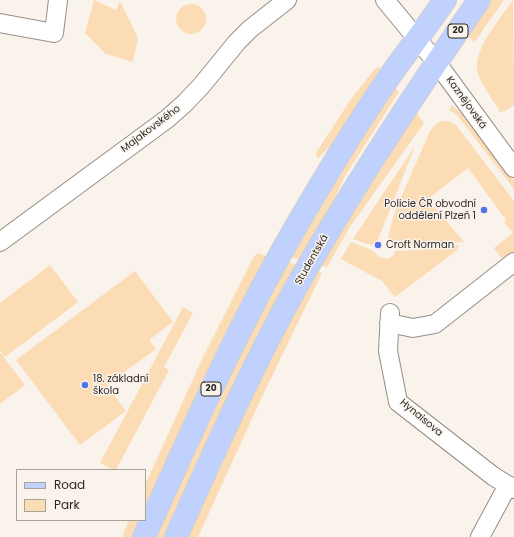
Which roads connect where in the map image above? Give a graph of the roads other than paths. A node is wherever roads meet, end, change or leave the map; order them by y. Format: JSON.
{"nodes":[{"id":1,"x":58,"y":0,"type":"edge"},
{"id":2,"x":287,"y":0,"type":"edge"},
{"id":3,"x":385,"y":0,"type":"edge"},
{"id":4,"x":445,"y":0,"type":"edge"},
{"id":5,"x":479,"y":0,"type":"edge"},
{"id":6,"x":0,"y":23,"type":"edge"},
{"id":7,"x":417,"y":40,"type":"junction"},
{"id":8,"x":437,"y":63,"type":"junction"},
{"id":9,"x":514,"y":168,"type":"edge"},
{"id":10,"x":0,"y":242,"type":"edge"},
{"id":11,"x":514,"y":262,"type":"edge"},
{"id":12,"x":511,"y":487,"type":"edge"},
{"id":13,"x":144,"y":537,"type":"edge"},
{"id":14,"x":176,"y":537,"type":"edge"},
{"id":15,"x":480,"y":537,"type":"edge"}],
"edges":[{"from":1,"to":6,"type":"street"},
{"from":2,"to":10,"type":"street","name":"Majakovského"},
{"from":3,"to":7,"type":"street","name":"Kaznějovská"},
{"from":4,"to":7,"type":"main road","number":"20"},
{"from":5,"to":8,"type":"main road","name":"Studentská","number":"20"},
{"from":7,"to":8,"type":"street","name":"Kaznějovská"},
{"from":7,"to":13,"type":"main road","number":"20"},
{"from":8,"to":9,"type":"street","name":"Kaznějovská"},
{"from":8,"to":14,"type":"main road","name":"Studentská","number":"20"},
{"from":11,"to":12,"type":"street","name":"Hynaisova"},
{"from":12,"to":15,"type":"street"}]}
